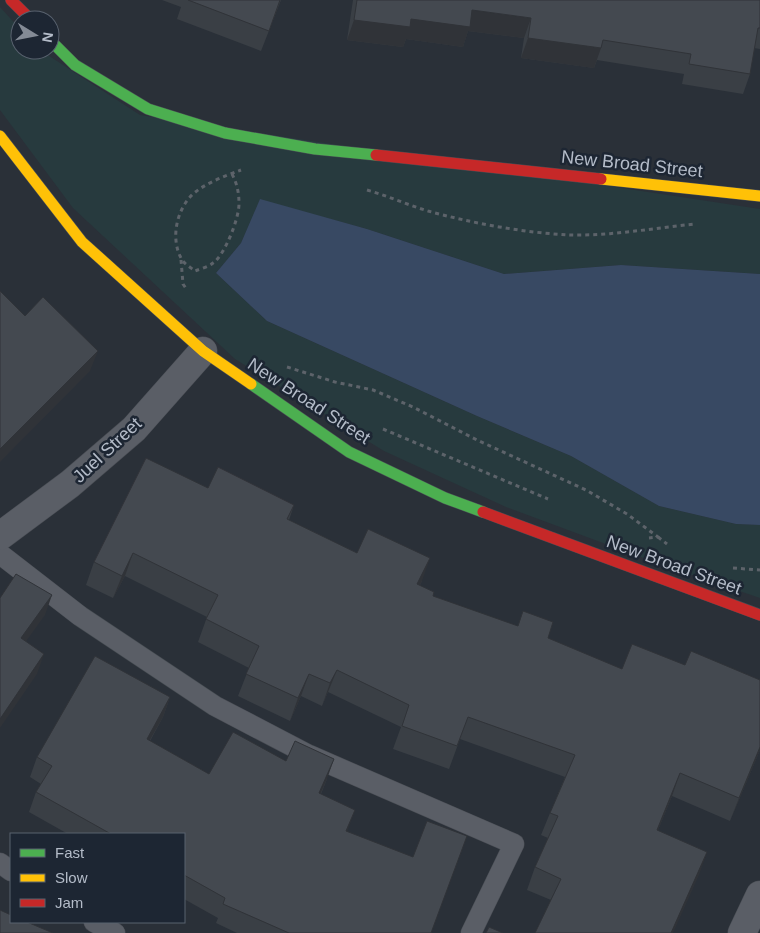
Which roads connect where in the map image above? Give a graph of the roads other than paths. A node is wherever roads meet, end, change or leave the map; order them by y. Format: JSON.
{"nodes":[{"id":1,"x":11,"y":0,"type":"edge"},
{"id":2,"x":21,"y":10,"type":"edge"},
{"id":3,"x":60,"y":50,"type":"edge"},
{"id":4,"x":0,"y":136,"type":"edge"},
{"id":5,"x":760,"y":196,"type":"edge"},
{"id":6,"x":203,"y":351,"type":"junction"},
{"id":7,"x":0,"y":536,"type":"edge"},
{"id":8,"x":0,"y":554,"type":"edge"},
{"id":9,"x":760,"y":615,"type":"edge"},
{"id":10,"x":760,"y":895,"type":"edge"},
{"id":11,"x":96,"y":923,"type":"edge"},
{"id":12,"x":115,"y":933,"type":"edge"},
{"id":13,"x":471,"y":933,"type":"edge"},
{"id":14,"x":742,"y":933,"type":"edge"}],
"edges":[{"from":1,"to":2,"type":"street"},
{"from":3,"to":5,"type":"street","name":"New Broad Street"},
{"from":4,"to":6,"type":"street","name":"New Broad Street"},
{"from":6,"to":7,"type":"street","name":"Juel Street"},
{"from":6,"to":9,"type":"street","name":"New Broad Street"},
{"from":8,"to":13,"type":"lane"},
{"from":10,"to":14,"type":"street"},
{"from":11,"to":12,"type":"lane"}]}
